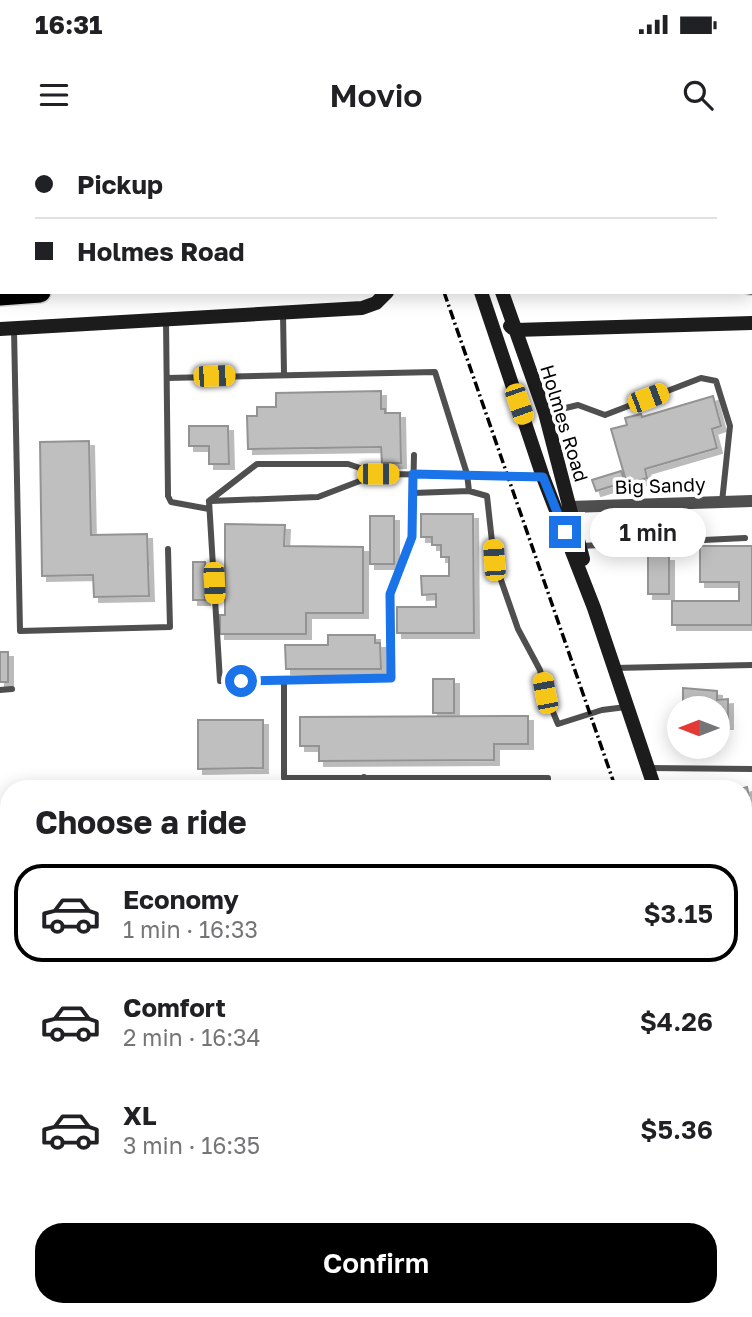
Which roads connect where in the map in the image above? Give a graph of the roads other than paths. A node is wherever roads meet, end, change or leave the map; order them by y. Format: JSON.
{"nodes":[{"id":1,"x":385,"y":294,"type":"edge"},
{"id":2,"x":503,"y":294,"type":"edge"},
{"id":3,"x":483,"y":299,"type":"edge"},
{"id":4,"x":283,"y":312,"type":"junction"},
{"id":5,"x":166,"y":318,"type":"junction"},
{"id":6,"x":752,"y":323,"type":"edge"},
{"id":7,"x":7,"y":328,"type":"edge"},
{"id":8,"x":515,"y":330,"type":"junction"},
{"id":9,"x":284,"y":374,"type":"junction"},
{"id":10,"x":167,"y":378,"type":"junction"},
{"id":11,"x":545,"y":414,"type":"junction"},
{"id":12,"x":414,"y":456,"type":"dead end"},
{"id":13,"x":378,"y":474,"type":"junction"},
{"id":14,"x":413,"y":474,"type":"junction"},
{"id":15,"x":467,"y":474,"type":"junction"},
{"id":16,"x":543,"y":477,"type":"junction"},
{"id":17,"x":469,"y":491,"type":"junction"},
{"id":18,"x":413,"y":493,"type":"junction"},
{"id":19,"x":752,"y":501,"type":"edge"},
{"id":20,"x":722,"y":502,"type":"junction"},
{"id":21,"x":209,"y":505,"type":"junction"},
{"id":22,"x":570,"y":507,"type":"junction"},
{"id":23,"x":745,"y":538,"type":"dead end"},
{"id":24,"x":580,"y":546,"type":"junction"},
{"id":25,"x":168,"y":549,"type":"dead end"},
{"id":26,"x":594,"y":608,"type":"junction"},
{"id":27,"x":752,"y":665,"type":"edge"},
{"id":28,"x":612,"y":668,"type":"junction"},
{"id":29,"x":284,"y":680,"type":"junction"},
{"id":30,"x":12,"y":689,"type":"dead end"},
{"id":31,"x":0,"y":690,"type":"edge"},
{"id":32,"x":626,"y":707,"type":"junction"},
{"id":33,"x":647,"y":768,"type":"junction"},
{"id":34,"x":752,"y":769,"type":"edge"},
{"id":35,"x":364,"y":777,"type":"junction"},
{"id":36,"x":364,"y":780,"type":"edge"},
{"id":37,"x":548,"y":780,"type":"edge"},
{"id":38,"x":651,"y":780,"type":"edge"}],
"edges":[{"from":1,"to":4,"type":"main road"},
{"from":2,"to":8,"type":"main road","name":"Holmes Road"},
{"from":3,"to":8,"type":"main road"},
{"from":3,"to":16,"type":"main road","name":"Holmes Road"},
{"from":4,"to":5,"type":"main road"},
{"from":4,"to":9,"type":"lane"},
{"from":5,"to":7,"type":"main road"},
{"from":5,"to":10,"type":"lane"},
{"from":6,"to":8,"type":"main road"},
{"from":7,"to":25,"type":"lane"},
{"from":8,"to":11,"type":"main road","name":"Holmes Road"},
{"from":9,"to":10,"type":"lane"},
{"from":9,"to":15,"type":"lane"},
{"from":10,"to":21,"type":"lane"},
{"from":11,"to":20,"type":"lane"},
{"from":11,"to":22,"type":"main road","name":"Holmes Road"},
{"from":12,"to":14,"type":"lane"},
{"from":13,"to":14,"type":"lane"},
{"from":13,"to":21,"type":"lane"},
{"from":13,"to":21,"type":"lane"},
{"from":14,"to":15,"type":"lane"},
{"from":14,"to":18,"type":"lane"},
{"from":15,"to":16,"type":"lane"},
{"from":15,"to":17,"type":"lane"},
{"from":16,"to":26,"type":"main road","name":"Holmes Road"},
{"from":17,"to":18,"type":"lane"},
{"from":17,"to":32,"type":"lane"},
{"from":18,"to":29,"type":"lane"},
{"from":19,"to":20,"type":"street","name":"Big Sandy"},
{"from":20,"to":22,"type":"street","name":"Big Sandy"},
{"from":21,"to":29,"type":"lane"},
{"from":22,"to":24,"type":"main road","name":"Holmes Road"},
{"from":23,"to":24,"type":"lane"},
{"from":24,"to":26,"type":"main road","name":"Holmes Road"},
{"from":26,"to":28,"type":"main road","name":"Holmes Road"},
{"from":27,"to":28,"type":"lane"},
{"from":28,"to":32,"type":"main road","name":"Holmes Road"},
{"from":29,"to":35,"type":"lane"},
{"from":30,"to":31,"type":"lane"},
{"from":32,"to":33,"type":"main road","name":"Holmes Road"},
{"from":33,"to":34,"type":"lane"},
{"from":33,"to":38,"type":"main road","name":"Holmes Road"},
{"from":35,"to":36,"type":"lane"},
{"from":35,"to":37,"type":"lane"}]}
